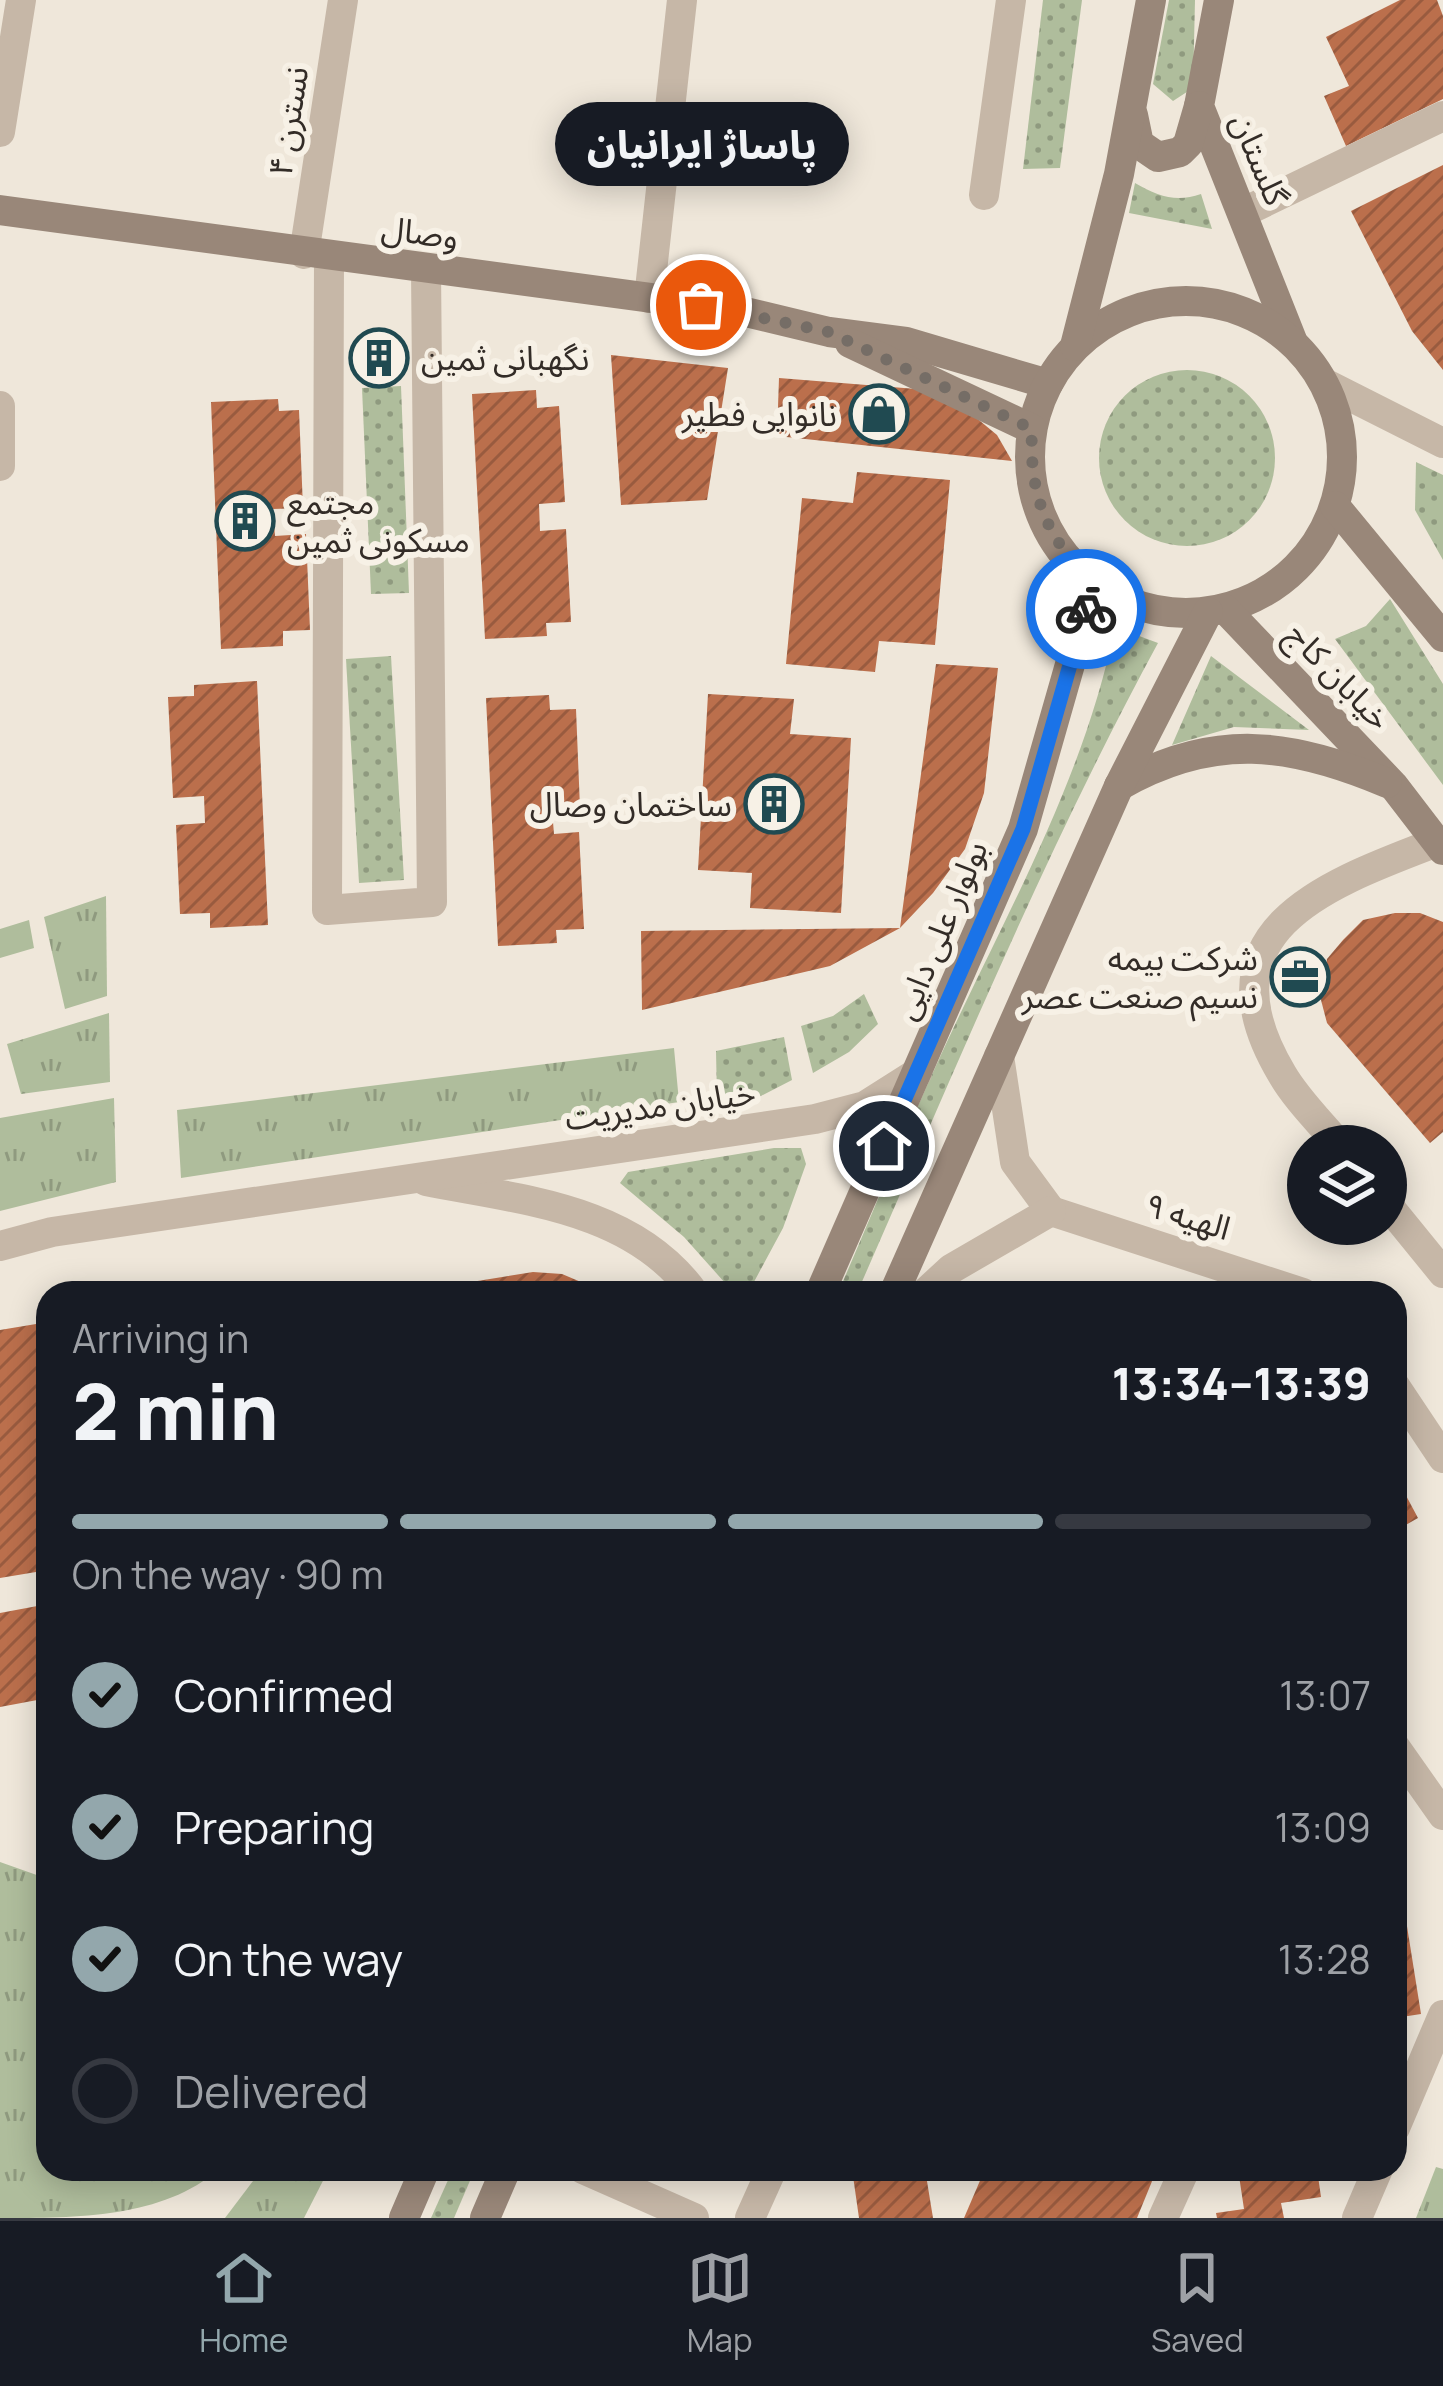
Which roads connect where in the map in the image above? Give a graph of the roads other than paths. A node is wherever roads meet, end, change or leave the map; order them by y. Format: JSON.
{"nodes":[{"id":1,"x":21,"y":0,"type":"edge"},
{"id":2,"x":343,"y":0,"type":"edge"},
{"id":3,"x":682,"y":0,"type":"edge"},
{"id":4,"x":1011,"y":0,"type":"edge"},
{"id":5,"x":1151,"y":0,"type":"edge"},
{"id":6,"x":1219,"y":0,"type":"edge"},
{"id":7,"x":1133,"y":92,"type":"junction"},
{"id":8,"x":1199,"y":106,"type":"junction"},
{"id":9,"x":1443,"y":116,"type":"edge"},
{"id":10,"x":0,"y":132,"type":"edge"},
{"id":11,"x":985,"y":195,"type":"dead end"},
{"id":12,"x":0,"y":210,"type":"edge"},
{"id":13,"x":1244,"y":212,"type":"junction"},
{"id":14,"x":317,"y":255,"type":"junction"},
{"id":15,"x":426,"y":270,"type":"junction"},
{"id":16,"x":649,"y":298,"type":"junction"},
{"id":17,"x":829,"y":332,"type":"junction"},
{"id":18,"x":1292,"y":340,"type":"junction"},
{"id":19,"x":1075,"y":346,"type":"junction"},
{"id":20,"x":1048,"y":384,"type":"junction"},
{"id":21,"x":1325,"y":384,"type":"junction"},
{"id":22,"x":0,"y":406,"type":"edge"},
{"id":23,"x":1032,"y":429,"type":"junction"},
{"id":24,"x":1443,"y":443,"type":"edge"},
{"id":25,"x":0,"y":466,"type":"edge"},
{"id":26,"x":1335,"y":506,"type":"junction"},
{"id":27,"x":1093,"y":584,"type":"junction"},
{"id":28,"x":1217,"y":611,"type":"junction"},
{"id":29,"x":1443,"y":637,"type":"edge"},
{"id":30,"x":1394,"y":785,"type":"junction"},
{"id":31,"x":1119,"y":786,"type":"junction"},
{"id":32,"x":1440,"y":846,"type":"edge"},
{"id":33,"x":999,"y":1056,"type":"junction"},
{"id":34,"x":917,"y":1073,"type":"junction"},
{"id":35,"x":1323,"y":1125,"type":"edge"},
{"id":36,"x":403,"y":1177,"type":"junction"},
{"id":37,"x":1051,"y":1211,"type":"junction"},
{"id":38,"x":1407,"y":1229,"type":"edge"},
{"id":39,"x":0,"y":1246,"type":"edge"},
{"id":40,"x":1443,"y":1273,"type":"edge"},
{"id":41,"x":686,"y":1281,"type":"edge"},
{"id":42,"x":825,"y":1281,"type":"edge"},
{"id":43,"x":899,"y":1281,"type":"edge"},
{"id":44,"x":938,"y":1281,"type":"edge"},
{"id":45,"x":1266,"y":1281,"type":"edge"},
{"id":46,"x":1407,"y":1404,"type":"edge"},
{"id":47,"x":1443,"y":1458,"type":"edge"},
{"id":48,"x":1407,"y":1765,"type":"edge"},
{"id":49,"x":1443,"y":1815,"type":"edge"},
{"id":50,"x":1443,"y":2015,"type":"edge"},
{"id":51,"x":1407,"y":2100,"type":"edge"},
{"id":52,"x":420,"y":2181,"type":"edge"},
{"id":53,"x":501,"y":2181,"type":"edge"},
{"id":54,"x":610,"y":2181,"type":"edge"},
{"id":55,"x":767,"y":2181,"type":"edge"},
{"id":56,"x":1180,"y":2181,"type":"edge"},
{"id":57,"x":1373,"y":2181,"type":"edge"},
{"id":58,"x":404,"y":2218,"type":"edge"},
{"id":59,"x":485,"y":2218,"type":"edge"},
{"id":60,"x":694,"y":2218,"type":"edge"},
{"id":61,"x":750,"y":2218,"type":"edge"},
{"id":62,"x":1163,"y":2218,"type":"edge"},
{"id":63,"x":1357,"y":2218,"type":"edge"}],
"edges":[{"from":1,"to":10,"type":"street"},
{"from":2,"to":14,"type":"street","name":"نسترن ۴"},
{"from":3,"to":16,"type":"street"},
{"from":4,"to":11,"type":"street"},
{"from":5,"to":7,"type":"main road"},
{"from":6,"to":8,"type":"main road","name":"گلستان"},
{"from":7,"to":8,"type":"main road"},
{"from":7,"to":19,"type":"main road"},
{"from":8,"to":13,"type":"main road","name":"گلستان"},
{"from":9,"to":13,"type":"street"},
{"from":12,"to":14,"type":"main road","name":"وصال"},
{"from":13,"to":18,"type":"main road","name":"گلستان"},
{"from":14,"to":15,"type":"main road","name":"وصال"},
{"from":14,"to":15,"type":"street","name":"نسترن ۴"},
{"from":15,"to":16,"type":"main road","name":"وصال"},
{"from":16,"to":17,"type":"main road","name":"وصال"},
{"from":17,"to":20,"type":"main road"},
{"from":17,"to":23,"type":"main road"},
{"from":18,"to":19,"type":"main road"},
{"from":18,"to":21,"type":"main road"},
{"from":19,"to":20,"type":"main road"},
{"from":20,"to":23,"type":"main road"},
{"from":21,"to":24,"type":"street"},
{"from":21,"to":26,"type":"main road"},
{"from":22,"to":25,"type":"street"},
{"from":23,"to":27,"type":"main road"},
{"from":26,"to":28,"type":"main road"},
{"from":26,"to":29,"type":"main road"},
{"from":27,"to":28,"type":"main road"},
{"from":27,"to":34,"type":"main road","name":"بولوار علی دایی"},
{"from":28,"to":30,"type":"main road","name":"خیابان کاج"},
{"from":28,"to":31,"type":"main road"},
{"from":30,"to":31,"type":"main road"},
{"from":30,"to":32,"type":"main road","name":"خیابان کاج"},
{"from":31,"to":33,"type":"main road"},
{"from":32,"to":35,"type":"street"},
{"from":33,"to":37,"type":"street"},
{"from":33,"to":43,"type":"main road"},
{"from":34,"to":36,"type":"street","name":"خیابان مدیریت"},
{"from":34,"to":42,"type":"main road","name":"بولوار علی دایی"},
{"from":36,"to":39,"type":"street","name":"خیابان مدیریت"},
{"from":36,"to":41,"type":"street","name":"خیابان مدیریت"},
{"from":37,"to":44,"type":"street"},
{"from":37,"to":45,"type":"street","name":"الهیه ۹"},
{"from":38,"to":40,"type":"street"},
{"from":46,"to":47,"type":"street"},
{"from":48,"to":49,"type":"street"},
{"from":50,"to":51,"type":"street"},
{"from":52,"to":58,"type":"main road"},
{"from":53,"to":59,"type":"main road"},
{"from":54,"to":60,"type":"street"},
{"from":55,"to":61,"type":"street"},
{"from":56,"to":62,"type":"street"},
{"from":57,"to":63,"type":"street"}]}
